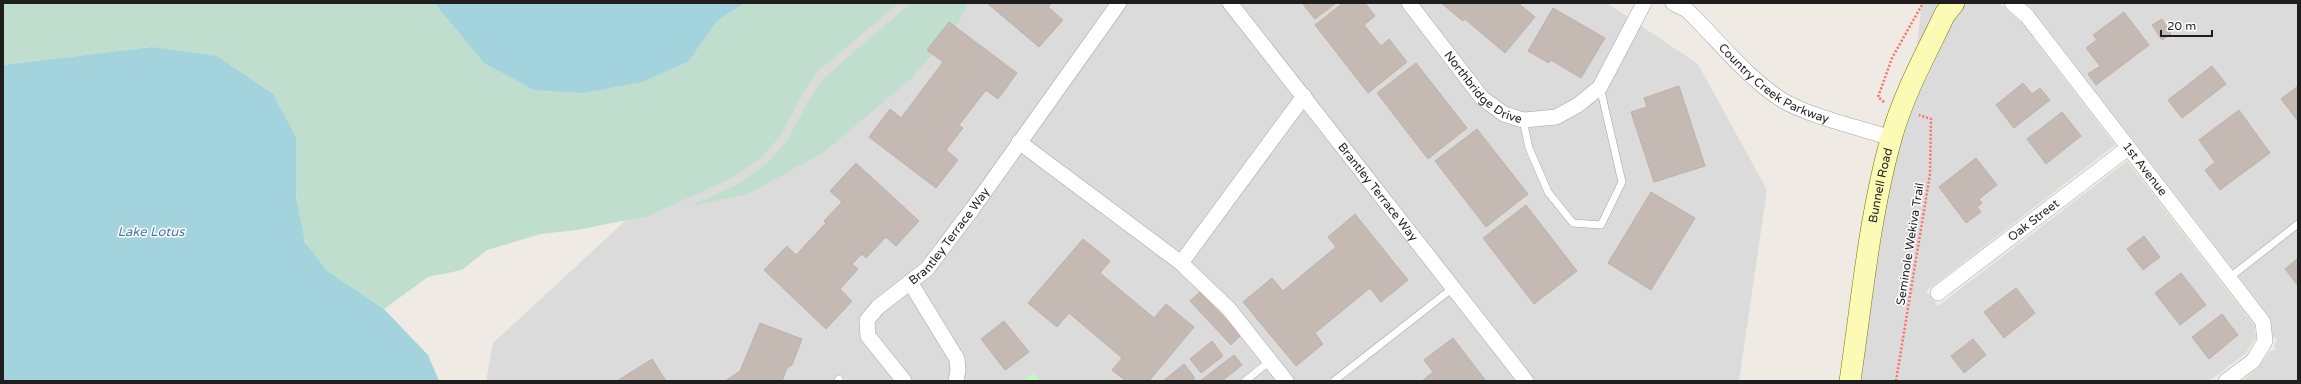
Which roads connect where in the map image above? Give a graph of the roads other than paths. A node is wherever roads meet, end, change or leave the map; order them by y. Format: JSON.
{"nodes":[{"id":1,"x":1119,"y":3,"type":"edge"},
{"id":2,"x":1230,"y":3,"type":"edge"},
{"id":3,"x":1409,"y":3,"type":"edge"},
{"id":4,"x":1644,"y":3,"type":"edge"},
{"id":5,"x":1673,"y":3,"type":"edge"},
{"id":6,"x":1954,"y":3,"type":"edge"},
{"id":7,"x":2012,"y":3,"type":"edge"},
{"id":8,"x":1600,"y":86,"type":"junction"},
{"id":9,"x":1304,"y":96,"type":"junction"},
{"id":10,"x":1523,"y":120,"type":"junction"},
{"id":11,"x":1891,"y":138,"type":"junction"},
{"id":12,"x":1019,"y":142,"type":"junction"},
{"id":13,"x":2128,"y":148,"type":"junction"},
{"id":14,"x":2298,"y":224,"type":"edge"},
{"id":15,"x":1181,"y":263,"type":"junction"},
{"id":16,"x":2229,"y":278,"type":"junction"},
{"id":17,"x":910,"y":282,"type":"junction"},
{"id":18,"x":1454,"y":287,"type":"junction"},
{"id":19,"x":1938,"y":293,"type":"dead end"},
{"id":20,"x":1270,"y":361,"type":"junction"},
{"id":21,"x":904,"y":381,"type":"edge"},
{"id":22,"x":956,"y":381,"type":"edge"},
{"id":23,"x":1245,"y":381,"type":"edge"},
{"id":24,"x":1286,"y":381,"type":"edge"},
{"id":25,"x":1334,"y":381,"type":"edge"},
{"id":26,"x":1526,"y":381,"type":"edge"},
{"id":27,"x":1850,"y":381,"type":"edge"},
{"id":28,"x":2226,"y":381,"type":"edge"}],
"edges":[{"from":1,"to":12,"type":"street","name":"Brantley Terrace Way"},
{"from":2,"to":9,"type":"street","name":"Brantley Terrace Way"},
{"from":3,"to":10,"type":"street","name":"Northbridge Drive"},
{"from":4,"to":8,"type":"street","name":"Northbridge Drive"},
{"from":5,"to":11,"type":"street","name":"Country Creek Parkway"},
{"from":6,"to":11,"type":"main road","name":"Bunnell Road"},
{"from":7,"to":13,"type":"street","name":"1st Avenue"},
{"from":8,"to":10,"type":"street","name":"Northbridge Drive"},
{"from":8,"to":10,"type":"lane"},
{"from":9,"to":15,"type":"street"},
{"from":9,"to":18,"type":"street","name":"Brantley Terrace Way"},
{"from":11,"to":27,"type":"main road","name":"Bunnell Road"},
{"from":12,"to":15,"type":"street"},
{"from":12,"to":17,"type":"street","name":"Brantley Terrace Way"},
{"from":13,"to":16,"type":"street","name":"1st Avenue"},
{"from":13,"to":19,"type":"street","name":"Oak Street"},
{"from":14,"to":16,"type":"lane"},
{"from":15,"to":20,"type":"street"},
{"from":16,"to":28,"type":"street","name":"1st Avenue"},
{"from":17,"to":21,"type":"street","name":"Brantley Terrace Way"},
{"from":17,"to":22,"type":"street"},
{"from":18,"to":25,"type":"lane"},
{"from":18,"to":26,"type":"street","name":"Brantley Terrace Way"},
{"from":20,"to":23,"type":"lane"},
{"from":20,"to":24,"type":"street"}]}
